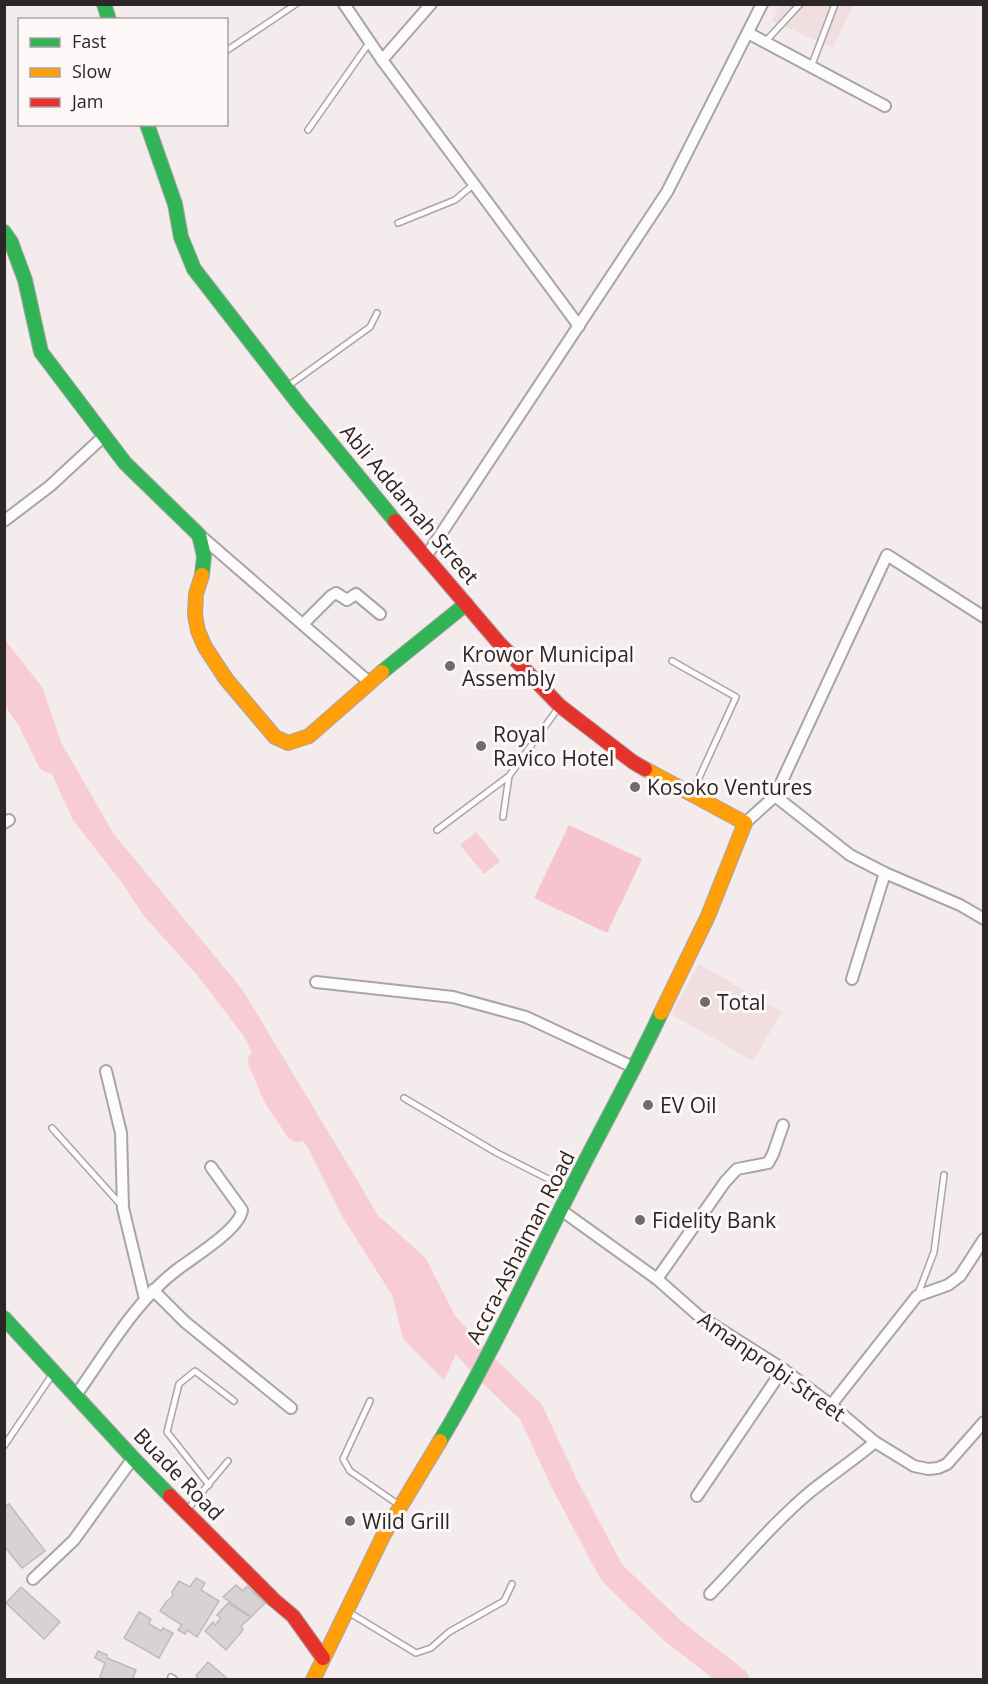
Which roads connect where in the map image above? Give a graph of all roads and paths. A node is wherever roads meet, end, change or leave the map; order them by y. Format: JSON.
{"nodes":[{"id":1,"x":296,"y":4,"type":"edge"},
{"id":2,"x":344,"y":4,"type":"edge"},
{"id":3,"x":431,"y":4,"type":"edge"},
{"id":4,"x":762,"y":4,"type":"edge"},
{"id":5,"x":800,"y":4,"type":"edge"},
{"id":6,"x":834,"y":4,"type":"edge"},
{"id":7,"x":748,"y":33,"type":"junction"},
{"id":8,"x":370,"y":42,"type":"junction"},
{"id":9,"x":765,"y":42,"type":"junction"},
{"id":10,"x":228,"y":50,"type":"edge"},
{"id":11,"x":382,"y":60,"type":"junction"},
{"id":12,"x":811,"y":66,"type":"junction"},
{"id":13,"x":885,"y":106,"type":"dead end"},
{"id":14,"x":148,"y":126,"type":"edge"},
{"id":15,"x":308,"y":130,"type":"dead end"},
{"id":16,"x":474,"y":183,"type":"junction"},
{"id":17,"x":398,"y":223,"type":"dead end"},
{"id":18,"x":4,"y":232,"type":"edge"},
{"id":19,"x":377,"y":313,"type":"dead end"},
{"id":20,"x":579,"y":326,"type":"junction"},
{"id":21,"x":286,"y":387,"type":"junction"},
{"id":22,"x":104,"y":436,"type":"junction"},
{"id":23,"x":4,"y":521,"type":"edge"},
{"id":24,"x":199,"y":534,"type":"junction"},
{"id":25,"x":425,"y":558,"type":"junction"},
{"id":26,"x":466,"y":604,"type":"junction"},
{"id":27,"x":380,"y":614,"type":"dead end"},
{"id":28,"x":984,"y":617,"type":"edge"},
{"id":29,"x":303,"y":624,"type":"junction"},
{"id":30,"x":672,"y":661,"type":"dead end"},
{"id":31,"x":369,"y":682,"type":"junction"},
{"id":32,"x":560,"y":706,"type":"junction"},
{"id":33,"x":509,"y":776,"type":"junction"},
{"id":34,"x":692,"y":792,"type":"junction"},
{"id":35,"x":775,"y":796,"type":"junction"},
{"id":36,"x":503,"y":817,"type":"dead end"},
{"id":37,"x":745,"y":823,"type":"junction"},
{"id":38,"x":437,"y":830,"type":"dead end"},
{"id":39,"x":885,"y":873,"type":"junction"},
{"id":40,"x":984,"y":919,"type":"edge"},
{"id":41,"x":852,"y":979,"type":"dead end"},
{"id":42,"x":316,"y":982,"type":"dead end"},
{"id":43,"x":634,"y":1068,"type":"junction"},
{"id":44,"x":106,"y":1071,"type":"dead end"},
{"id":45,"x":404,"y":1098,"type":"dead end"},
{"id":46,"x":783,"y":1125,"type":"dead end"},
{"id":47,"x":52,"y":1128,"type":"dead end"},
{"id":48,"x":211,"y":1167,"type":"dead end"},
{"id":49,"x":944,"y":1175,"type":"dead end"},
{"id":50,"x":570,"y":1191,"type":"junction"},
{"id":51,"x":123,"y":1208,"type":"junction"},
{"id":52,"x":561,"y":1210,"type":"junction"},
{"id":53,"x":984,"y":1239,"type":"edge"},
{"id":54,"x":657,"y":1279,"type":"junction"},
{"id":55,"x":153,"y":1290,"type":"junction"},
{"id":56,"x":917,"y":1296,"type":"junction"},
{"id":57,"x":145,"y":1299,"type":"junction"},
{"id":58,"x":4,"y":1318,"type":"edge"},
{"id":59,"x":783,"y":1370,"type":"junction"},
{"id":60,"x":54,"y":1372,"type":"junction"},
{"id":61,"x":76,"y":1395,"type":"junction"},
{"id":62,"x":234,"y":1401,"type":"dead end"},
{"id":63,"x":370,"y":1401,"type":"dead end"},
{"id":64,"x":831,"y":1406,"type":"junction"},
{"id":65,"x":291,"y":1408,"type":"dead end"},
{"id":66,"x":984,"y":1422,"type":"edge"},
{"id":67,"x":875,"y":1442,"type":"junction"},
{"id":68,"x":4,"y":1446,"type":"edge"},
{"id":69,"x":133,"y":1458,"type":"junction"},
{"id":70,"x":228,"y":1461,"type":"dead end"},
{"id":71,"x":209,"y":1485,"type":"junction"},
{"id":72,"x":697,"y":1496,"type":"dead end"},
{"id":73,"x":400,"y":1506,"type":"junction"},
{"id":74,"x":186,"y":1512,"type":"junction"},
{"id":75,"x":33,"y":1579,"type":"dead end"},
{"id":76,"x":512,"y":1584,"type":"dead end"},
{"id":77,"x":710,"y":1594,"type":"dead end"},
{"id":78,"x":346,"y":1611,"type":"junction"},
{"id":79,"x":323,"y":1658,"type":"junction"},
{"id":80,"x":313,"y":1680,"type":"edge"}],
"edges":[{"from":1,"to":10,"type":"lane"},
{"from":2,"to":8,"type":"street"},
{"from":3,"to":11,"type":"street"},
{"from":4,"to":7,"type":"street"},
{"from":5,"to":9,"type":"lane"},
{"from":6,"to":12,"type":"lane"},
{"from":7,"to":9,"type":"street"},
{"from":7,"to":20,"type":"street"},
{"from":8,"to":11,"type":"street"},
{"from":8,"to":15,"type":"lane"},
{"from":9,"to":12,"type":"street"},
{"from":11,"to":16,"type":"street"},
{"from":12,"to":13,"type":"street"},
{"from":14,"to":21,"type":"street","name":"Abli Addamah Street"},
{"from":16,"to":17,"type":"lane"},
{"from":16,"to":20,"type":"street"},
{"from":18,"to":22,"type":"street"},
{"from":19,"to":21,"type":"lane"},
{"from":20,"to":25,"type":"street"},
{"from":21,"to":25,"type":"street","name":"Abli Addamah Street"},
{"from":22,"to":23,"type":"street"},
{"from":22,"to":24,"type":"street"},
{"from":24,"to":29,"type":"street"},
{"from":24,"to":31,"type":"street"},
{"from":25,"to":26,"type":"street","name":"Abli Addamah Street"},
{"from":26,"to":31,"type":"street"},
{"from":26,"to":32,"type":"street","name":"Abli Addamah Street"},
{"from":27,"to":29,"type":"street"},
{"from":28,"to":35,"type":"street"},
{"from":29,"to":31,"type":"street"},
{"from":30,"to":34,"type":"lane"},
{"from":32,"to":33,"type":"lane"},
{"from":32,"to":34,"type":"street","name":"Abli Addamah Street"},
{"from":33,"to":36,"type":"lane"},
{"from":33,"to":38,"type":"lane"},
{"from":34,"to":37,"type":"street","name":"Abli Addamah Street"},
{"from":35,"to":37,"type":"street"},
{"from":35,"to":39,"type":"street"},
{"from":37,"to":43,"type":"street","name":"Accra-Ashaiman Road"},
{"from":39,"to":40,"type":"street"},
{"from":39,"to":41,"type":"street"},
{"from":42,"to":43,"type":"street"},
{"from":43,"to":50,"type":"street","name":"Accra-Ashaiman Road"},
{"from":44,"to":51,"type":"street"},
{"from":45,"to":50,"type":"lane"},
{"from":46,"to":54,"type":"street"},
{"from":47,"to":51,"type":"lane"},
{"from":48,"to":55,"type":"street"},
{"from":49,"to":56,"type":"lane"},
{"from":50,"to":52,"type":"street","name":"Accra-Ashaiman Road"},
{"from":51,"to":57,"type":"street"},
{"from":52,"to":54,"type":"street","name":"Amanprobi Street"},
{"from":52,"to":73,"type":"street","name":"Accra-Ashaiman Road"},
{"from":53,"to":56,"type":"street"},
{"from":54,"to":59,"type":"street","name":"Amanprobi Street"},
{"from":55,"to":57,"type":"street"},
{"from":55,"to":65,"type":"street"},
{"from":56,"to":64,"type":"street"},
{"from":57,"to":61,"type":"street"},
{"from":58,"to":60,"type":"street","name":"Buade Road"},
{"from":59,"to":64,"type":"street","name":"Amanprobi Street"},
{"from":59,"to":72,"type":"street"},
{"from":60,"to":61,"type":"street","name":"Buade Road"},
{"from":60,"to":68,"type":"lane"},
{"from":61,"to":69,"type":"street","name":"Buade Road"},
{"from":62,"to":71,"type":"lane"},
{"from":63,"to":73,"type":"lane"},
{"from":64,"to":67,"type":"street","name":"Amanprobi Street"},
{"from":66,"to":67,"type":"street","name":"Amanprobi Street"},
{"from":67,"to":77,"type":"street"},
{"from":69,"to":74,"type":"street","name":"Buade Road"},
{"from":69,"to":75,"type":"street"},
{"from":70,"to":71,"type":"lane"},
{"from":71,"to":74,"type":"lane"},
{"from":73,"to":78,"type":"street","name":"Accra-Ashaiman Road"},
{"from":74,"to":79,"type":"street","name":"Buade Road"},
{"from":76,"to":78,"type":"lane"},
{"from":78,"to":79,"type":"street","name":"Accra-Ashaiman Road"},
{"from":79,"to":80,"type":"street","name":"Accra-Ashaiman Road"}]}
